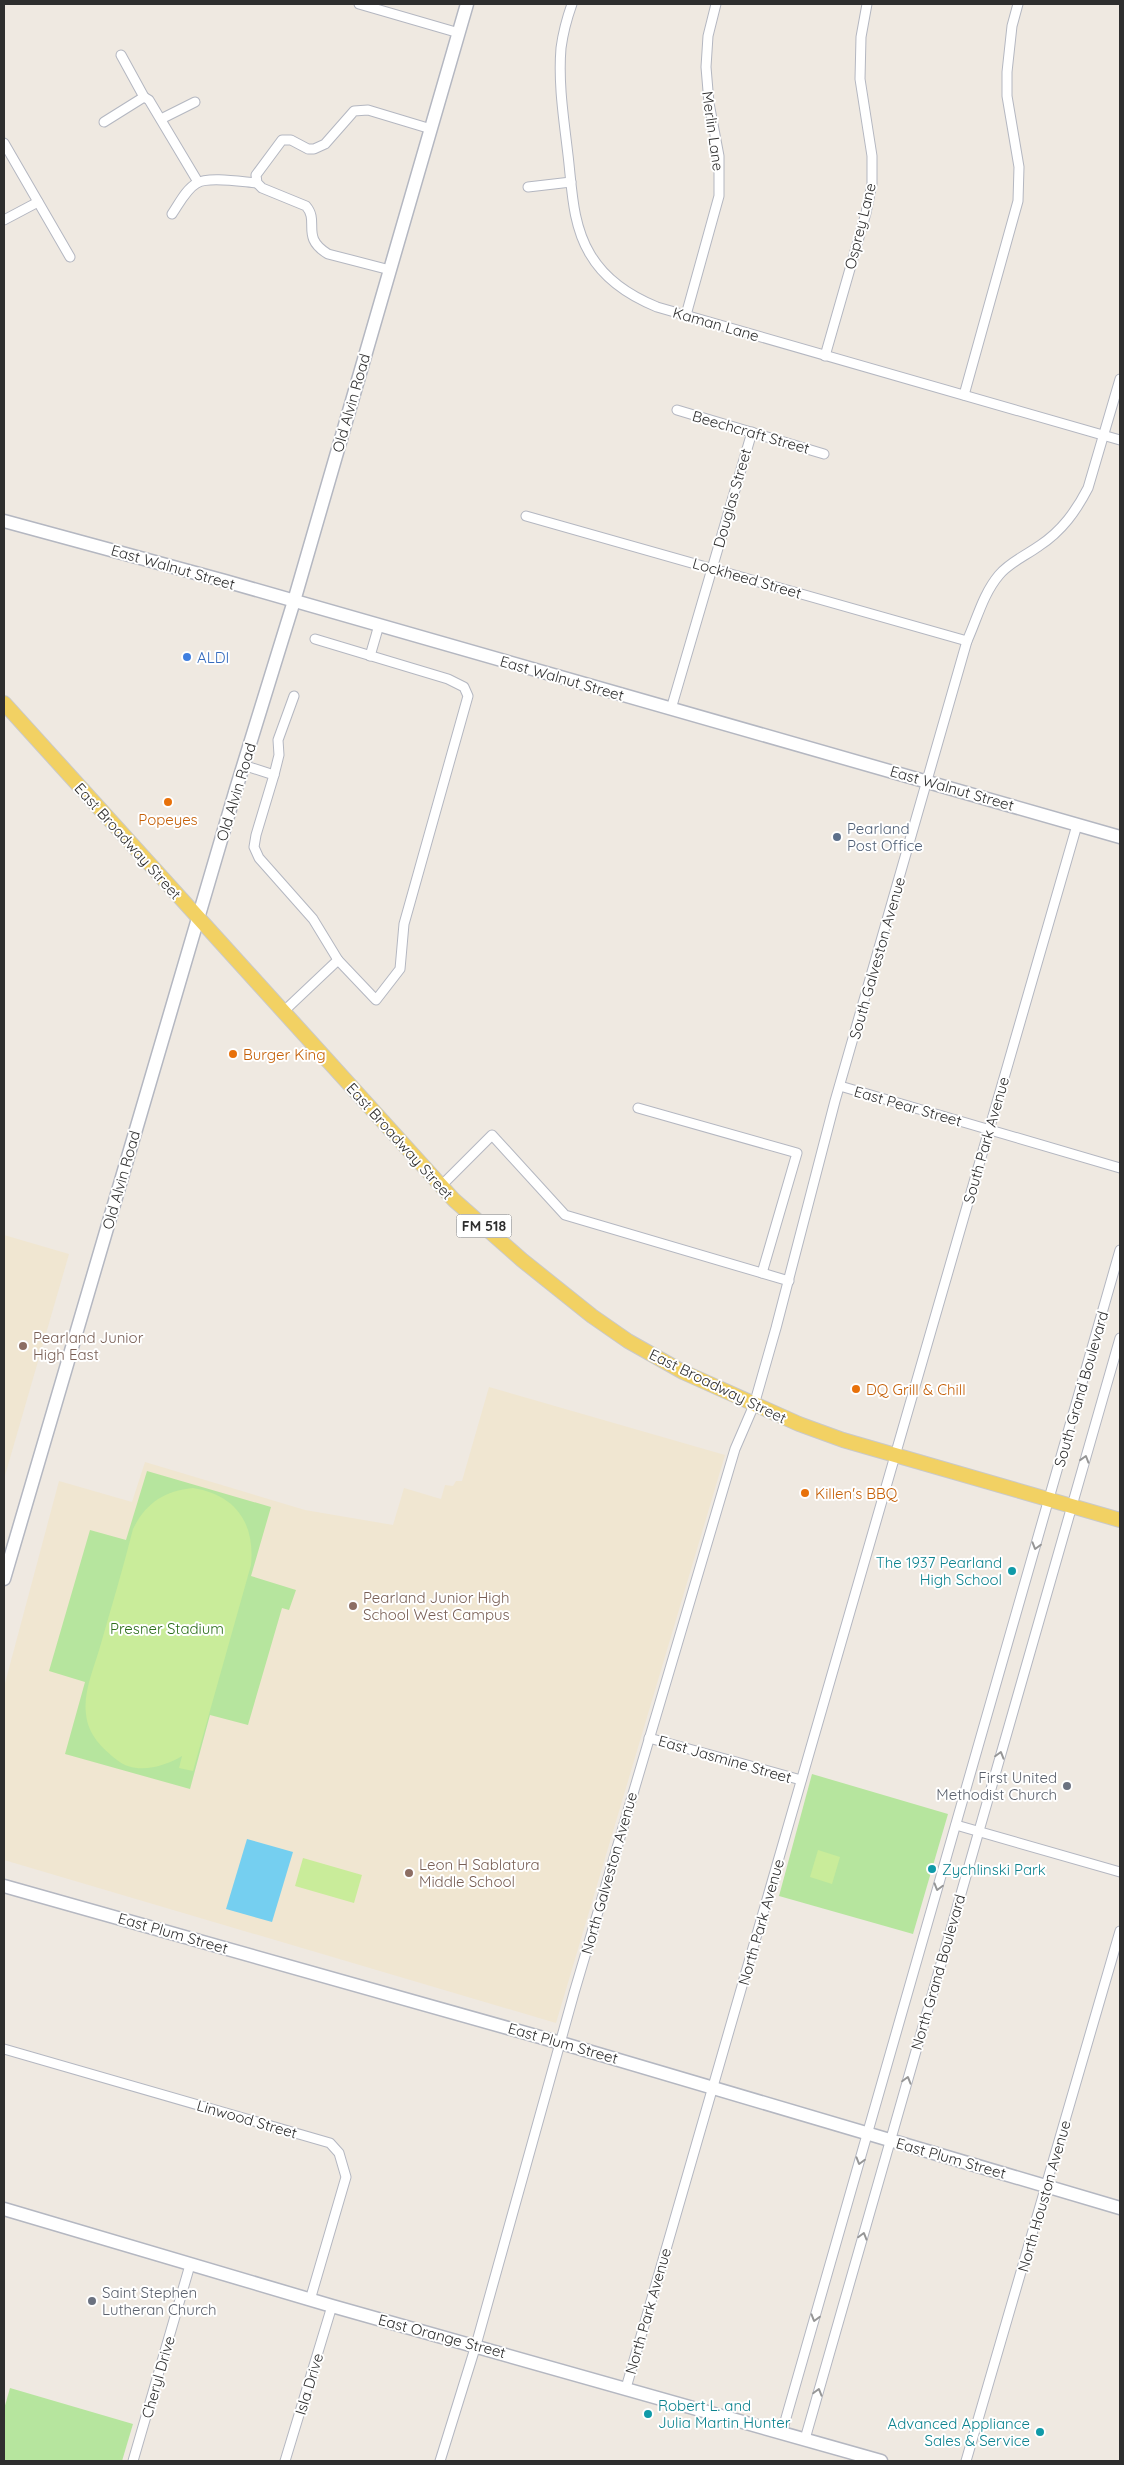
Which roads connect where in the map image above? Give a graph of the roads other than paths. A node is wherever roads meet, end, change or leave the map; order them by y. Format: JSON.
{"nodes":[{"id":1,"x":359,"y":4,"type":"edge"},
{"id":2,"x":467,"y":4,"type":"edge"},
{"id":3,"x":572,"y":4,"type":"edge"},
{"id":4,"x":716,"y":4,"type":"edge"},
{"id":5,"x":867,"y":4,"type":"edge"},
{"id":6,"x":1018,"y":4,"type":"edge"},
{"id":7,"x":459,"y":33,"type":"junction"},
{"id":8,"x":121,"y":55,"type":"dead end"},
{"id":9,"x":144,"y":98,"type":"junction"},
{"id":10,"x":195,"y":102,"type":"dead end"},
{"id":11,"x":161,"y":119,"type":"junction"},
{"id":12,"x":104,"y":122,"type":"dead end"},
{"id":13,"x":431,"y":129,"type":"junction"},
{"id":14,"x":4,"y":142,"type":"edge"},
{"id":15,"x":198,"y":182,"type":"junction"},
{"id":16,"x":571,"y":182,"type":"junction"},
{"id":17,"x":257,"y":184,"type":"junction"},
{"id":18,"x":528,"y":187,"type":"dead end"},
{"id":19,"x":38,"y":202,"type":"junction"},
{"id":20,"x":172,"y":214,"type":"dead end"},
{"id":21,"x":4,"y":220,"type":"edge"},
{"id":22,"x":70,"y":257,"type":"dead end"},
{"id":23,"x":390,"y":270,"type":"junction"},
{"id":24,"x":686,"y":316,"type":"junction"},
{"id":25,"x":825,"y":356,"type":"junction"},
{"id":26,"x":1120,"y":379,"type":"edge"},
{"id":27,"x":964,"y":395,"type":"junction"},
{"id":28,"x":677,"y":410,"type":"dead end"},
{"id":29,"x":752,"y":432,"type":"junction"},
{"id":30,"x":1104,"y":435,"type":"junction"},
{"id":31,"x":1120,"y":440,"type":"edge"},
{"id":32,"x":824,"y":454,"type":"dead end"},
{"id":33,"x":526,"y":516,"type":"dead end"},
{"id":34,"x":4,"y":521,"type":"edge"},
{"id":35,"x":712,"y":568,"type":"junction"},
{"id":36,"x":294,"y":601,"type":"junction"},
{"id":37,"x":379,"y":625,"type":"junction"},
{"id":38,"x":315,"y":639,"type":"dead end"},
{"id":39,"x":967,"y":641,"type":"junction"},
{"id":40,"x":370,"y":656,"type":"junction"},
{"id":41,"x":294,"y":696,"type":"dead end"},
{"id":42,"x":4,"y":703,"type":"edge"},
{"id":43,"x":671,"y":708,"type":"junction"},
{"id":44,"x":243,"y":765,"type":"junction"},
{"id":45,"x":274,"y":774,"type":"junction"},
{"id":46,"x":928,"y":780,"type":"junction"},
{"id":47,"x":1077,"y":825,"type":"junction"},
{"id":48,"x":1120,"y":837,"type":"edge"},
{"id":49,"x":198,"y":919,"type":"junction"},
{"id":50,"x":338,"y":960,"type":"junction"},
{"id":51,"x":283,"y":1012,"type":"junction"},
{"id":52,"x":840,"y":1086,"type":"junction"},
{"id":53,"x":638,"y":1108,"type":"dead end"},
{"id":54,"x":989,"y":1130,"type":"junction"},
{"id":55,"x":1120,"y":1168,"type":"edge"},
{"id":56,"x":441,"y":1186,"type":"junction"},
{"id":57,"x":1120,"y":1250,"type":"edge"},
{"id":58,"x":762,"y":1273,"type":"junction"},
{"id":59,"x":789,"y":1281,"type":"junction"},
{"id":60,"x":1120,"y":1338,"type":"edge"},
{"id":61,"x":754,"y":1405,"type":"junction"},
{"id":62,"x":895,"y":1455,"type":"junction"},
{"id":63,"x":1049,"y":1499,"type":"junction"},
{"id":64,"x":1071,"y":1506,"type":"junction"},
{"id":65,"x":1120,"y":1520,"type":"edge"},
{"id":66,"x":4,"y":1579,"type":"edge"},
{"id":67,"x":649,"y":1738,"type":"junction"},
{"id":68,"x":801,"y":1780,"type":"junction"},
{"id":69,"x":956,"y":1825,"type":"junction"},
{"id":70,"x":978,"y":1831,"type":"junction"},
{"id":71,"x":1120,"y":1872,"type":"edge"},
{"id":72,"x":4,"y":1886,"type":"edge"},
{"id":73,"x":1120,"y":1930,"type":"edge"},
{"id":74,"x":561,"y":2043,"type":"junction"},
{"id":75,"x":4,"y":2049,"type":"edge"},
{"id":76,"x":714,"y":2088,"type":"junction"},
{"id":77,"x":868,"y":2134,"type":"junction"},
{"id":78,"x":890,"y":2141,"type":"junction"},
{"id":79,"x":1047,"y":2186,"type":"junction"},
{"id":80,"x":1120,"y":2208,"type":"edge"},
{"id":81,"x":4,"y":2209,"type":"edge"},
{"id":82,"x":190,"y":2265,"type":"junction"},
{"id":83,"x":310,"y":2300,"type":"junction"},
{"id":84,"x":332,"y":2306,"type":"junction"},
{"id":85,"x":476,"y":2345,"type":"junction"},
{"id":86,"x":626,"y":2388,"type":"junction"},
{"id":87,"x":782,"y":2432,"type":"junction"},
{"id":88,"x":805,"y":2439,"type":"junction"},
{"id":89,"x":133,"y":2461,"type":"edge"},
{"id":90,"x":285,"y":2461,"type":"edge"},
{"id":91,"x":440,"y":2461,"type":"edge"},
{"id":92,"x":881,"y":2461,"type":"edge"},
{"id":93,"x":966,"y":2461,"type":"edge"}],
"edges":[{"from":1,"to":7,"type":"street"},
{"from":2,"to":7,"type":"street","name":"Old Alvin Road"},
{"from":3,"to":16,"type":"street","name":"Kaman Lane"},
{"from":4,"to":24,"type":"street","name":"Merlin Lane"},
{"from":5,"to":25,"type":"street","name":"Osprey Lane"},
{"from":6,"to":27,"type":"street"},
{"from":7,"to":13,"type":"street","name":"Old Alvin Road"},
{"from":8,"to":9,"type":"street"},
{"from":9,"to":11,"type":"street"},
{"from":9,"to":12,"type":"street"},
{"from":10,"to":11,"type":"street"},
{"from":11,"to":15,"type":"street"},
{"from":13,"to":17,"type":"street"},
{"from":13,"to":23,"type":"street","name":"Old Alvin Road"},
{"from":14,"to":19,"type":"street"},
{"from":15,"to":17,"type":"street"},
{"from":15,"to":20,"type":"street"},
{"from":16,"to":18,"type":"street"},
{"from":16,"to":24,"type":"street","name":"Kaman Lane"},
{"from":17,"to":23,"type":"street"},
{"from":19,"to":21,"type":"street"},
{"from":19,"to":22,"type":"street"},
{"from":23,"to":36,"type":"street","name":"Old Alvin Road"},
{"from":24,"to":25,"type":"street","name":"Kaman Lane"},
{"from":25,"to":27,"type":"street","name":"Kaman Lane"},
{"from":26,"to":30,"type":"street","name":"South Galveston Avenue"},
{"from":27,"to":30,"type":"street","name":"Kaman Lane"},
{"from":28,"to":29,"type":"street","name":"Beechcraft Street"},
{"from":29,"to":32,"type":"street","name":"Beechcraft Street"},
{"from":29,"to":35,"type":"street","name":"Douglas Street"},
{"from":30,"to":31,"type":"street","name":"Kaman Lane"},
{"from":30,"to":39,"type":"street","name":"South Galveston Avenue"},
{"from":33,"to":35,"type":"street","name":"Lockheed Street"},
{"from":34,"to":36,"type":"street","name":"East Walnut Street"},
{"from":35,"to":39,"type":"street","name":"Lockheed Street"},
{"from":35,"to":43,"type":"street","name":"Douglas Street"},
{"from":36,"to":37,"type":"street","name":"East Walnut Street"},
{"from":36,"to":44,"type":"street","name":"Old Alvin Road"},
{"from":37,"to":40,"type":"street"},
{"from":37,"to":43,"type":"street","name":"East Walnut Street"},
{"from":38,"to":40,"type":"street"},
{"from":39,"to":46,"type":"street","name":"South Galveston Avenue"},
{"from":40,"to":50,"type":"street"},
{"from":41,"to":45,"type":"street"},
{"from":42,"to":49,"type":"main road","name":"East Broadway Street","number":"FM 518"},
{"from":43,"to":46,"type":"street","name":"East Walnut Street"},
{"from":44,"to":45,"type":"street"},
{"from":44,"to":49,"type":"street","name":"Old Alvin Road"},
{"from":45,"to":50,"type":"street"},
{"from":46,"to":47,"type":"street","name":"East Walnut Street"},
{"from":46,"to":52,"type":"street","name":"South Galveston Avenue"},
{"from":47,"to":48,"type":"street","name":"East Walnut Street"},
{"from":47,"to":54,"type":"street","name":"South Park Avenue"},
{"from":49,"to":51,"type":"main road","name":"East Broadway Street","number":"FM 518"},
{"from":49,"to":66,"type":"street","name":"Old Alvin Road"},
{"from":50,"to":51,"type":"street"},
{"from":51,"to":56,"type":"main road","name":"East Broadway Street","number":"FM 518"},
{"from":52,"to":54,"type":"street","name":"East Pear Street"},
{"from":52,"to":59,"type":"street","name":"South Galveston Avenue"},
{"from":53,"to":58,"type":"street"},
{"from":54,"to":55,"type":"street","name":"East Pear Street"},
{"from":54,"to":62,"type":"street","name":"South Park Avenue"},
{"from":56,"to":58,"type":"street"},
{"from":56,"to":61,"type":"main road","name":"East Broadway Street","number":"FM 518"},
{"from":57,"to":63,"type":"street","name":"South Grand Boulevard"},
{"from":58,"to":59,"type":"street"},
{"from":59,"to":61,"type":"street","name":"South Galveston Avenue"},
{"from":64,"to":60,"type":"street","name":"South Grand Boulevard","one_way":true},
{"from":61,"to":62,"type":"main road","name":"East Broadway Street","number":"FM 518"},
{"from":61,"to":67,"type":"street","name":"North Galveston Avenue"},
{"from":62,"to":63,"type":"main road","name":"East Broadway Street","number":"FM 518"},
{"from":62,"to":68,"type":"street","name":"North Park Avenue"},
{"from":63,"to":64,"type":"main road","name":"East Broadway Street","number":"FM 518"},
{"from":63,"to":69,"type":"street","name":"North Grand Boulevard","one_way":true},
{"from":64,"to":65,"type":"main road","name":"East Broadway Street","number":"FM 518"},
{"from":70,"to":64,"type":"street","name":"North Grand Boulevard","one_way":true},
{"from":67,"to":68,"type":"street","name":"East Jasmine Street"},
{"from":67,"to":74,"type":"street","name":"North Galveston Avenue"},
{"from":68,"to":76,"type":"street","name":"North Park Avenue"},
{"from":69,"to":70,"type":"street"},
{"from":69,"to":77,"type":"street","name":"North Grand Boulevard","one_way":true},
{"from":70,"to":71,"type":"street"},
{"from":78,"to":70,"type":"street","name":"North Grand Boulevard","one_way":true},
{"from":72,"to":74,"type":"street","name":"East Plum Street"},
{"from":73,"to":79,"type":"street","name":"North Houston Avenue"},
{"from":74,"to":76,"type":"street","name":"East Plum Street"},
{"from":74,"to":85,"type":"street","name":"North Galveston Avenue"},
{"from":75,"to":83,"type":"street","name":"Linwood Street"},
{"from":76,"to":77,"type":"street","name":"East Plum Street"},
{"from":76,"to":86,"type":"street","name":"North Park Avenue"},
{"from":77,"to":78,"type":"street","name":"East Plum Street"},
{"from":77,"to":87,"type":"street","name":"North Grand Boulevard","one_way":true},
{"from":78,"to":79,"type":"street","name":"East Plum Street"},
{"from":88,"to":78,"type":"street","name":"North Grand Boulevard","one_way":true},
{"from":79,"to":80,"type":"street","name":"East Plum Street"},
{"from":79,"to":93,"type":"street","name":"North Houston Avenue"},
{"from":81,"to":82,"type":"street","name":"East Orange Street"},
{"from":82,"to":83,"type":"street","name":"East Orange Street"},
{"from":82,"to":89,"type":"street","name":"Cheryl Drive"},
{"from":83,"to":84,"type":"street","name":"East Orange Street"},
{"from":84,"to":85,"type":"street","name":"East Orange Street"},
{"from":84,"to":90,"type":"street","name":"Isla Drive"},
{"from":85,"to":86,"type":"street","name":"East Orange Street"},
{"from":85,"to":91,"type":"street","name":"North Galveston Avenue"},
{"from":86,"to":87,"type":"street","name":"East Orange Street"},
{"from":87,"to":88,"type":"street","name":"East Orange Street"},
{"from":88,"to":92,"type":"street","name":"East Orange Street"}]}
